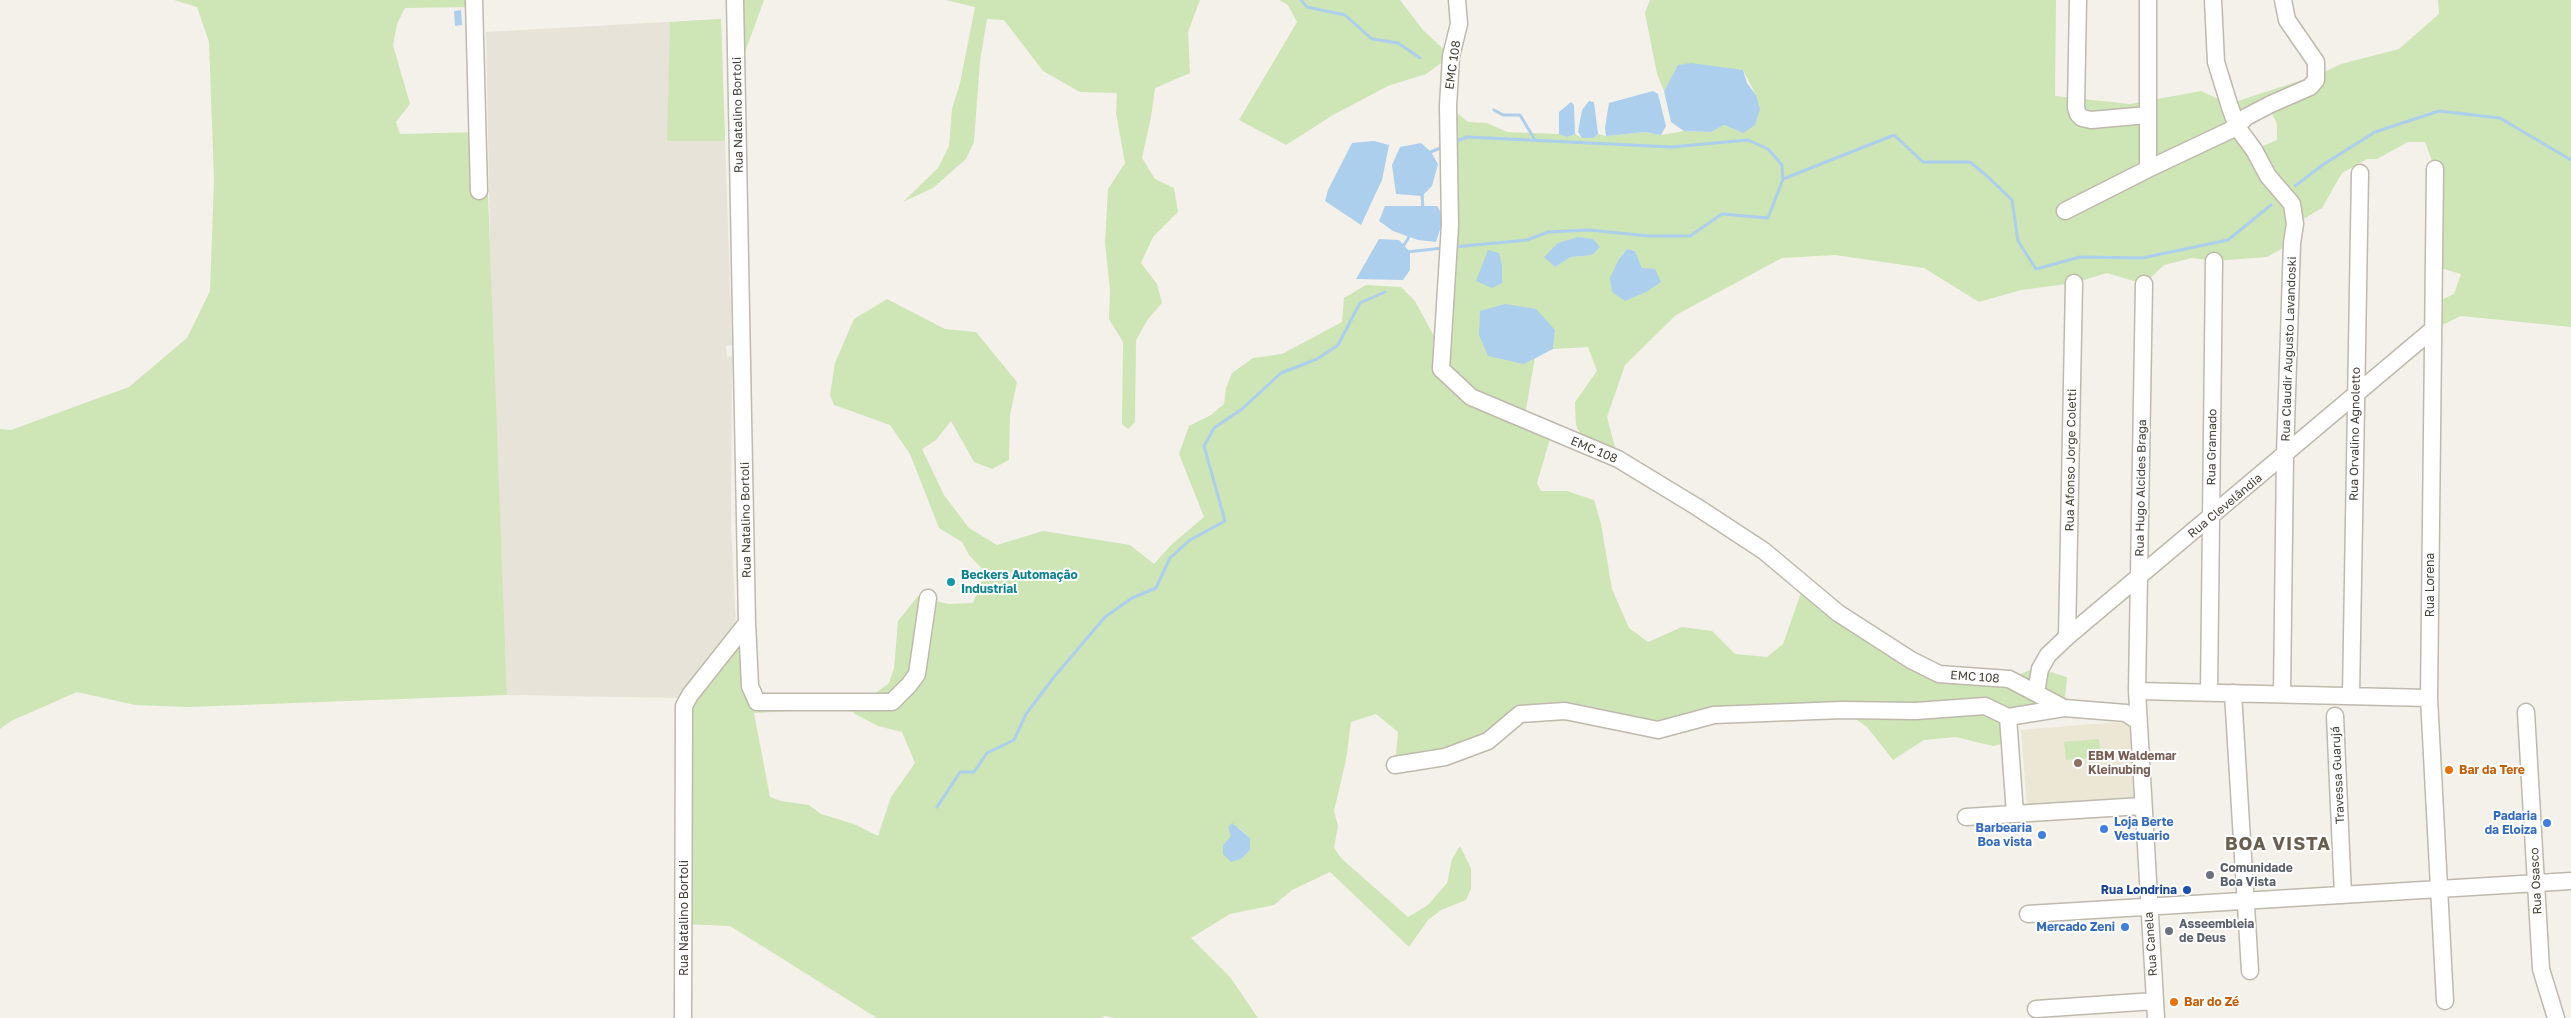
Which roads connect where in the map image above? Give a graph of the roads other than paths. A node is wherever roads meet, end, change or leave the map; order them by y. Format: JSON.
{"nodes":[{"id":1,"x":474,"y":0,"type":"edge"},
{"id":2,"x":735,"y":0,"type":"edge"},
{"id":3,"x":1457,"y":0,"type":"edge"},
{"id":4,"x":2078,"y":0,"type":"edge"},
{"id":5,"x":2148,"y":0,"type":"edge"},
{"id":6,"x":2213,"y":0,"type":"edge"},
{"id":7,"x":2283,"y":0,"type":"edge"},
{"id":8,"x":2148,"y":114,"type":"junction"},
{"id":9,"x":2237,"y":127,"type":"junction"},
{"id":10,"x":2148,"y":169,"type":"junction"},
{"id":11,"x":2434,"y":169,"type":"dead end"},
{"id":12,"x":2360,"y":173,"type":"dead end"},
{"id":13,"x":479,"y":191,"type":"dead end"},
{"id":14,"x":2065,"y":211,"type":"dead end"},
{"id":15,"x":2214,"y":261,"type":"dead end"},
{"id":16,"x":2074,"y":282,"type":"dead end"},
{"id":17,"x":2144,"y":284,"type":"dead end"},
{"id":18,"x":2432,"y":330,"type":"junction"},
{"id":19,"x":2356,"y":396,"type":"junction"},
{"id":20,"x":2285,"y":456,"type":"junction"},
{"id":21,"x":2211,"y":517,"type":"junction"},
{"id":22,"x":2140,"y":576,"type":"junction"},
{"id":23,"x":928,"y":598,"type":"dead end"},
{"id":24,"x":748,"y":623,"type":"junction"},
{"id":25,"x":2067,"y":637,"type":"junction"},
{"id":26,"x":2137,"y":691,"type":"junction"},
{"id":27,"x":2209,"y":692,"type":"junction"},
{"id":28,"x":2233,"y":692,"type":"junction"},
{"id":29,"x":2036,"y":693,"type":"junction"},
{"id":30,"x":2282,"y":694,"type":"junction"},
{"id":31,"x":2351,"y":695,"type":"junction"},
{"id":32,"x":2429,"y":698,"type":"junction"},
{"id":33,"x":2064,"y":708,"type":"junction"},
{"id":34,"x":2526,"y":712,"type":"dead end"},
{"id":35,"x":2335,"y":716,"type":"dead end"},
{"id":36,"x":2008,"y":717,"type":"junction"},
{"id":37,"x":2138,"y":721,"type":"junction"},
{"id":38,"x":1395,"y":765,"type":"dead end"},
{"id":39,"x":2142,"y":806,"type":"junction"},
{"id":40,"x":2015,"y":814,"type":"junction"},
{"id":41,"x":1966,"y":817,"type":"dead end"},
{"id":42,"x":2571,"y":881,"type":"edge"},
{"id":43,"x":2536,"y":883,"type":"junction"},
{"id":44,"x":2437,"y":890,"type":"junction"},
{"id":45,"x":2343,"y":895,"type":"junction"},
{"id":46,"x":2247,"y":900,"type":"junction"},
{"id":47,"x":2149,"y":907,"type":"junction"},
{"id":48,"x":2028,"y":914,"type":"dead end"},
{"id":49,"x":2250,"y":971,"type":"dead end"},
{"id":50,"x":2155,"y":1001,"type":"junction"},
{"id":51,"x":2445,"y":1001,"type":"dead end"},
{"id":52,"x":2036,"y":1009,"type":"dead end"},
{"id":53,"x":683,"y":1018,"type":"edge"},
{"id":54,"x":2156,"y":1018,"type":"edge"},
{"id":55,"x":2556,"y":1018,"type":"edge"}],
"edges":[{"from":1,"to":13,"type":"street"},
{"from":2,"to":24,"type":"street","name":"Rua Natalino Bortoli"},
{"from":3,"to":29,"type":"street","name":"EMC 108"},
{"from":4,"to":8,"type":"street"},
{"from":5,"to":8,"type":"street"},
{"from":6,"to":9,"type":"street","name":"Rua Claudir Augusto Lavandoski"},
{"from":7,"to":9,"type":"street"},
{"from":8,"to":10,"type":"street"},
{"from":9,"to":10,"type":"street"},
{"from":9,"to":20,"type":"street","name":"Rua Claudir Augusto Lavandoski"},
{"from":10,"to":14,"type":"street"},
{"from":11,"to":18,"type":"street","name":"Rua Lorena"},
{"from":12,"to":19,"type":"street","name":"Rua Orvalino Agnoletto"},
{"from":15,"to":21,"type":"street","name":"Rua Gramado"},
{"from":16,"to":25,"type":"street","name":"Rua Afonso Jorge Coletti"},
{"from":17,"to":22,"type":"street","name":"Rua Hugo Alcides Braga"},
{"from":18,"to":19,"type":"street","name":"Rua Clevelândia"},
{"from":18,"to":32,"type":"street","name":"Rua Lorena"},
{"from":19,"to":20,"type":"street","name":"Rua Clevelândia"},
{"from":19,"to":31,"type":"street","name":"Rua Orvalino Agnoletto"},
{"from":20,"to":21,"type":"street","name":"Rua Clevelândia"},
{"from":20,"to":30,"type":"street","name":"Rua Claudir Augusto Lavandoski"},
{"from":21,"to":22,"type":"street","name":"Rua Clevelândia"},
{"from":21,"to":27,"type":"street","name":"Rua Gramado"},
{"from":22,"to":25,"type":"street","name":"Rua Clevelândia"},
{"from":22,"to":26,"type":"street","name":"Rua Hugo Alcides Braga"},
{"from":23,"to":24,"type":"street"},
{"from":24,"to":53,"type":"street","name":"Rua Natalino Bortoli"},
{"from":25,"to":29,"type":"street","name":"Rua Clevelândia"},
{"from":26,"to":27,"type":"street"},
{"from":26,"to":37,"type":"street","name":"Rua Canela"},
{"from":27,"to":28,"type":"street"},
{"from":28,"to":30,"type":"street"},
{"from":28,"to":46,"type":"street"},
{"from":29,"to":33,"type":"street","name":"EMC 108"},
{"from":30,"to":31,"type":"street"},
{"from":31,"to":32,"type":"street"},
{"from":32,"to":44,"type":"street","name":"Rua Lorena"},
{"from":33,"to":36,"type":"street"},
{"from":33,"to":37,"type":"street"},
{"from":34,"to":43,"type":"street","name":"Rua Osasco"},
{"from":35,"to":45,"type":"street","name":"Travessa Guarujá"},
{"from":36,"to":38,"type":"street"},
{"from":36,"to":40,"type":"street"},
{"from":37,"to":39,"type":"street","name":"Rua Canela"},
{"from":39,"to":40,"type":"street"},
{"from":39,"to":47,"type":"street","name":"Rua Canela"},
{"from":40,"to":41,"type":"street"},
{"from":42,"to":43,"type":"street"},
{"from":43,"to":44,"type":"street"},
{"from":43,"to":55,"type":"street","name":"Rua Osasco"},
{"from":44,"to":45,"type":"street"},
{"from":44,"to":51,"type":"street","name":"Rua Lorena"},
{"from":45,"to":46,"type":"street"},
{"from":46,"to":47,"type":"street"},
{"from":46,"to":49,"type":"street"},
{"from":47,"to":48,"type":"street"},
{"from":47,"to":50,"type":"street","name":"Rua Canela"},
{"from":50,"to":52,"type":"street"},
{"from":50,"to":54,"type":"street","name":"Rua Canela"}]}
